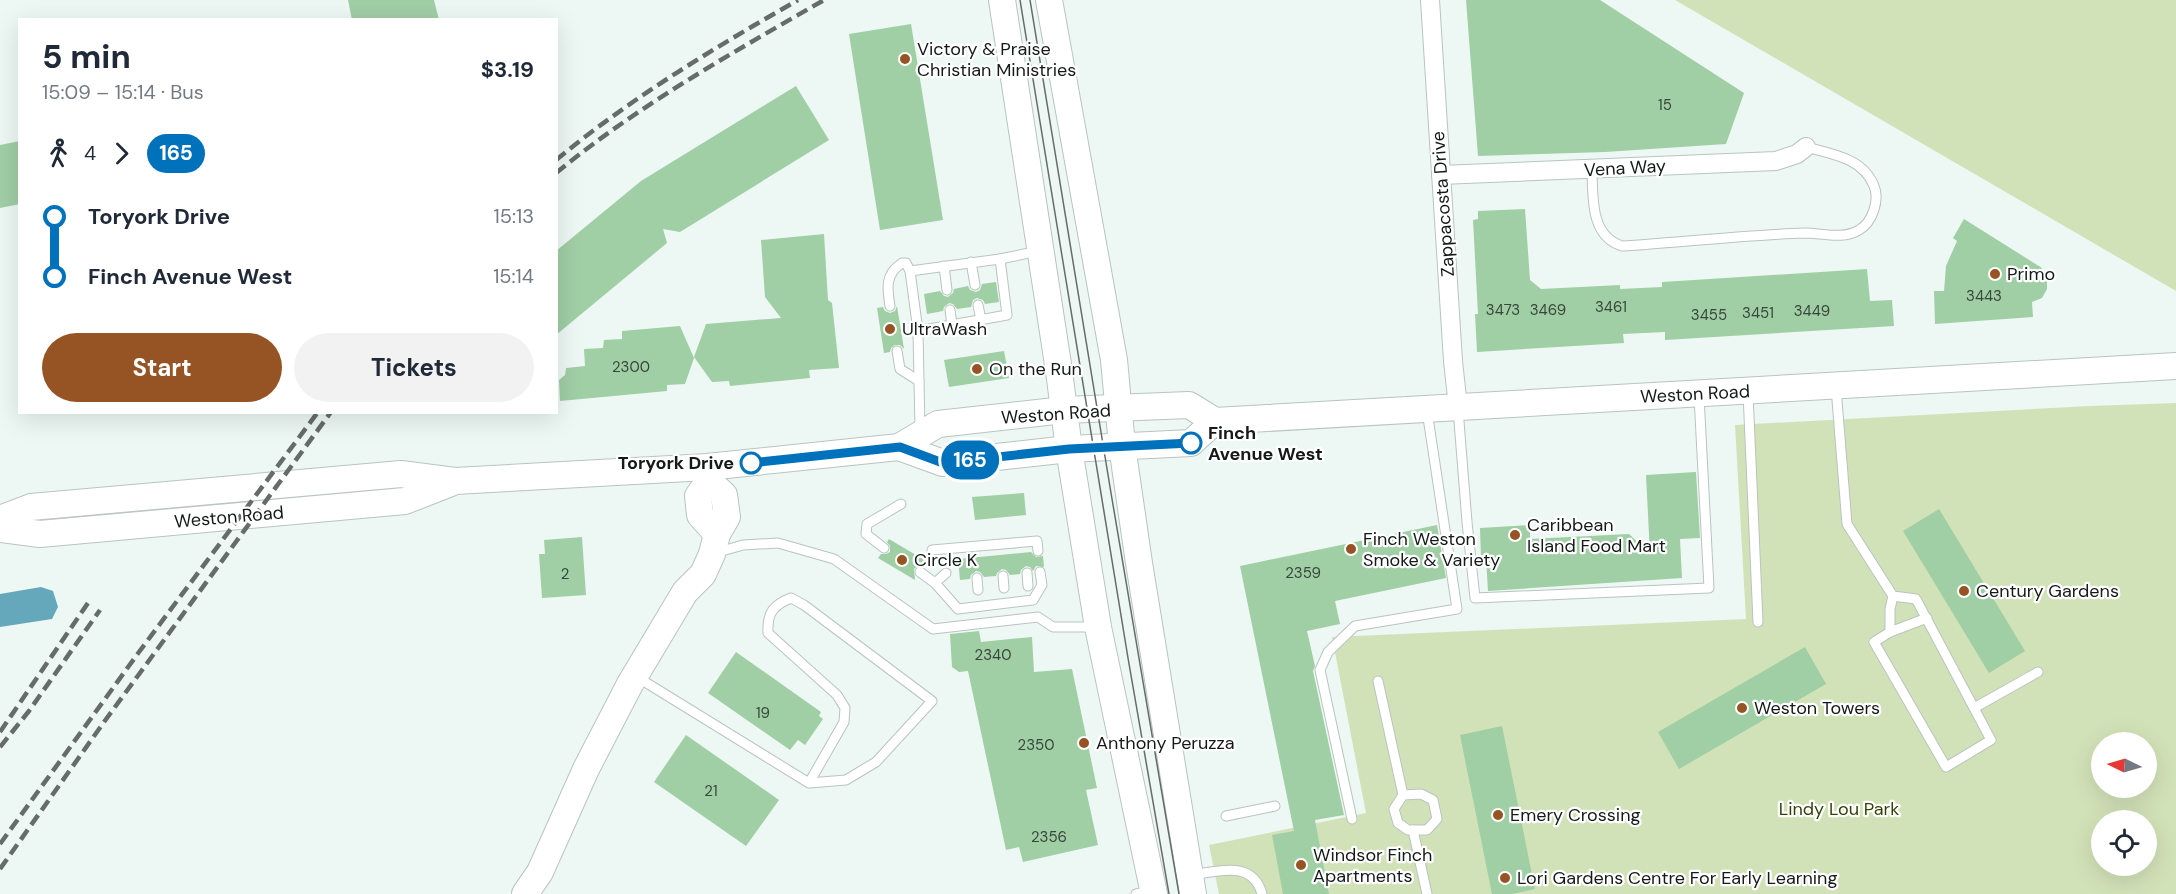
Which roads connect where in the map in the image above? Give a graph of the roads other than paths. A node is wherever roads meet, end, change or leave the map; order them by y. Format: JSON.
{"nodes":[{"id":1,"x":1002,"y":0,"type":"edge"},
{"id":2,"x":1049,"y":0,"type":"edge"},
{"id":3,"x":1430,"y":0,"type":"edge"},
{"id":4,"x":1806,"y":147,"type":"joint"},
{"id":5,"x":1592,"y":170,"type":"junction"},
{"id":6,"x":1441,"y":175,"type":"junction"},
{"id":7,"x":1040,"y":251,"type":"junction"},
{"id":8,"x":1000,"y":259,"type":"junction"},
{"id":9,"x":971,"y":262,"type":"junction"},
{"id":10,"x":944,"y":266,"type":"junction"},
{"id":11,"x":910,"y":271,"type":"junction"},
{"id":12,"x":975,"y":285,"type":"dead end"},
{"id":13,"x":947,"y":290,"type":"dead end"},
{"id":14,"x":978,"y":305,"type":"dead end"},
{"id":15,"x":890,"y":306,"type":"dead end"},
{"id":16,"x":950,"y":310,"type":"dead end"},
{"id":17,"x":981,"y":320,"type":"junction"},
{"id":18,"x":952,"y":325,"type":"junction"},
{"id":19,"x":918,"y":331,"type":"junction"},
{"id":20,"x":897,"y":351,"type":"dead end"},
{"id":21,"x":2176,"y":366,"type":"edge"},
{"id":22,"x":919,"y":381,"type":"junction"},
{"id":23,"x":1836,"y":386,"type":"junction"},
{"id":24,"x":1748,"y":391,"type":"junction"},
{"id":25,"x":1699,"y":393,"type":"junction"},
{"id":26,"x":1458,"y":407,"type":"junction"},
{"id":27,"x":1119,"y":409,"type":"junction"},
{"id":28,"x":1427,"y":409,"type":"junction"},
{"id":29,"x":1064,"y":410,"type":"junction"},
{"id":30,"x":1215,"y":421,"type":"junction"},
{"id":31,"x":910,"y":441,"type":"junction"},
{"id":32,"x":1122,"y":446,"type":"junction"},
{"id":33,"x":1069,"y":449,"type":"junction"},
{"id":34,"x":708,"y":474,"type":"junction"},
{"id":35,"x":454,"y":482,"type":"junction"},
{"id":36,"x":901,"y":504,"type":"dead end"},
{"id":37,"x":0,"y":519,"type":"edge"},
{"id":38,"x":0,"y":529,"type":"edge"},
{"id":39,"x":714,"y":544,"type":"junction"},
{"id":40,"x":974,"y":546,"type":"junction"},
{"id":41,"x":884,"y":548,"type":"dead end"},
{"id":42,"x":932,"y":550,"type":"dead end"},
{"id":43,"x":1038,"y":551,"type":"dead end"},
{"id":44,"x":975,"y":557,"type":"dead end"},
{"id":45,"x":920,"y":572,"type":"dead end"},
{"id":46,"x":1040,"y":572,"type":"dead end"},
{"id":47,"x":946,"y":573,"type":"dead end"},
{"id":48,"x":1027,"y":573,"type":"dead end"},
{"id":49,"x":1004,"y":576,"type":"dead end"},
{"id":50,"x":977,"y":578,"type":"dead end"},
{"id":51,"x":935,"y":583,"type":"junction"},
{"id":52,"x":1028,"y":586,"type":"dead end"},
{"id":53,"x":1004,"y":588,"type":"dead end"},
{"id":54,"x":978,"y":590,"type":"dead end"},
{"id":55,"x":1893,"y":596,"type":"junction"},
{"id":56,"x":1927,"y":618,"type":"junction"},
{"id":57,"x":1758,"y":622,"type":"dead end"},
{"id":58,"x":1098,"y":627,"type":"junction"},
{"id":59,"x":1890,"y":632,"type":"junction"},
{"id":60,"x":2038,"y":672,"type":"dead end"},
{"id":61,"x":635,"y":676,"type":"junction"},
{"id":62,"x":1378,"y":681,"type":"dead end"},
{"id":63,"x":1974,"y":708,"type":"junction"},
{"id":64,"x":809,"y":783,"type":"junction"},
{"id":65,"x":1402,"y":795,"type":"junction"},
{"id":66,"x":1275,"y":806,"type":"dead end"},
{"id":67,"x":1226,"y":816,"type":"dead end"},
{"id":68,"x":1352,"y":819,"type":"dead end"},
{"id":69,"x":1413,"y":830,"type":"junction"},
{"id":70,"x":1191,"y":885,"type":"edge"},
{"id":71,"x":1148,"y":893,"type":"edge"},
{"id":72,"x":525,"y":894,"type":"edge"},
{"id":73,"x":1262,"y":894,"type":"edge"},
{"id":74,"x":1427,"y":894,"type":"edge"}],
"edges":[{"from":1,"to":7,"type":"main road"},
{"from":2,"to":27,"type":"main road"},
{"from":3,"to":6,"type":"street","name":"Zappacosta Drive"},
{"from":4,"to":5,"type":"street","name":"Vena Way"},
{"from":4,"to":5,"type":"lane"},
{"from":5,"to":6,"type":"street","name":"Vena Way"},
{"from":6,"to":26,"type":"street","name":"Zappacosta Drive"},
{"from":7,"to":8,"type":"lane"},
{"from":7,"to":29,"type":"main road"},
{"from":8,"to":9,"type":"lane"},
{"from":8,"to":17,"type":"lane"},
{"from":9,"to":10,"type":"lane"},
{"from":9,"to":12,"type":"lane"},
{"from":10,"to":11,"type":"lane"},
{"from":10,"to":13,"type":"lane"},
{"from":11,"to":15,"type":"lane"},
{"from":11,"to":19,"type":"lane"},
{"from":14,"to":17,"type":"lane"},
{"from":16,"to":18,"type":"lane"},
{"from":17,"to":18,"type":"lane"},
{"from":18,"to":19,"type":"lane"},
{"from":19,"to":22,"type":"lane"},
{"from":20,"to":22,"type":"lane"},
{"from":21,"to":23,"type":"main road","name":"Weston Road"},
{"from":22,"to":31,"type":"lane"},
{"from":23,"to":24,"type":"main road","name":"Weston Road"},
{"from":23,"to":55,"type":"lane"},
{"from":24,"to":25,"type":"main road","name":"Weston Road"},
{"from":24,"to":57,"type":"lane"},
{"from":25,"to":26,"type":"main road","name":"Weston Road"},
{"from":25,"to":26,"type":"lane"},
{"from":26,"to":28,"type":"main road","name":"Weston Road"},
{"from":27,"to":29,"type":"main road","name":"Weston Road"},
{"from":27,"to":30,"type":"main road","name":"Weston Road"},
{"from":27,"to":32,"type":"main road"},
{"from":28,"to":30,"type":"main road","name":"Weston Road"},
{"from":28,"to":68,"type":"lane"},
{"from":29,"to":31,"type":"main road","name":"Weston Road"},
{"from":29,"to":33,"type":"main road"},
{"from":30,"to":32,"type":"main road","name":"Weston Road"},
{"from":31,"to":33,"type":"main road","name":"Weston Road"},
{"from":31,"to":34,"type":"main road","name":"Weston Road"},
{"from":32,"to":33,"type":"main road","name":"Weston Road"},
{"from":32,"to":70,"type":"main road"},
{"from":33,"to":58,"type":"main road"},
{"from":34,"to":35,"type":"main road","name":"Weston Road"},
{"from":34,"to":39,"type":"main road"},
{"from":35,"to":37,"type":"main road","name":"Weston Road"},
{"from":35,"to":38,"type":"main road","name":"Weston Road"},
{"from":36,"to":41,"type":"lane"},
{"from":39,"to":58,"type":"lane"},
{"from":39,"to":61,"type":"main road"},
{"from":40,"to":42,"type":"lane"},
{"from":40,"to":43,"type":"lane"},
{"from":40,"to":44,"type":"lane"},
{"from":45,"to":51,"type":"lane"},
{"from":46,"to":51,"type":"lane"},
{"from":47,"to":51,"type":"lane"},
{"from":48,"to":52,"type":"lane"},
{"from":49,"to":53,"type":"lane"},
{"from":50,"to":54,"type":"lane"},
{"from":55,"to":56,"type":"lane"},
{"from":55,"to":59,"type":"lane"},
{"from":56,"to":59,"type":"lane"},
{"from":56,"to":63,"type":"lane"},
{"from":58,"to":71,"type":"main road"},
{"from":59,"to":63,"type":"lane"},
{"from":60,"to":63,"type":"lane"},
{"from":61,"to":64,"type":"lane"},
{"from":61,"to":72,"type":"main road"},
{"from":62,"to":65,"type":"lane"},
{"from":64,"to":64,"type":"lane"},
{"from":65,"to":69,"type":"lane"},
{"from":65,"to":69,"type":"lane"},
{"from":66,"to":67,"type":"lane"},
{"from":69,"to":74,"type":"lane"},
{"from":70,"to":73,"type":"lane"}]}
